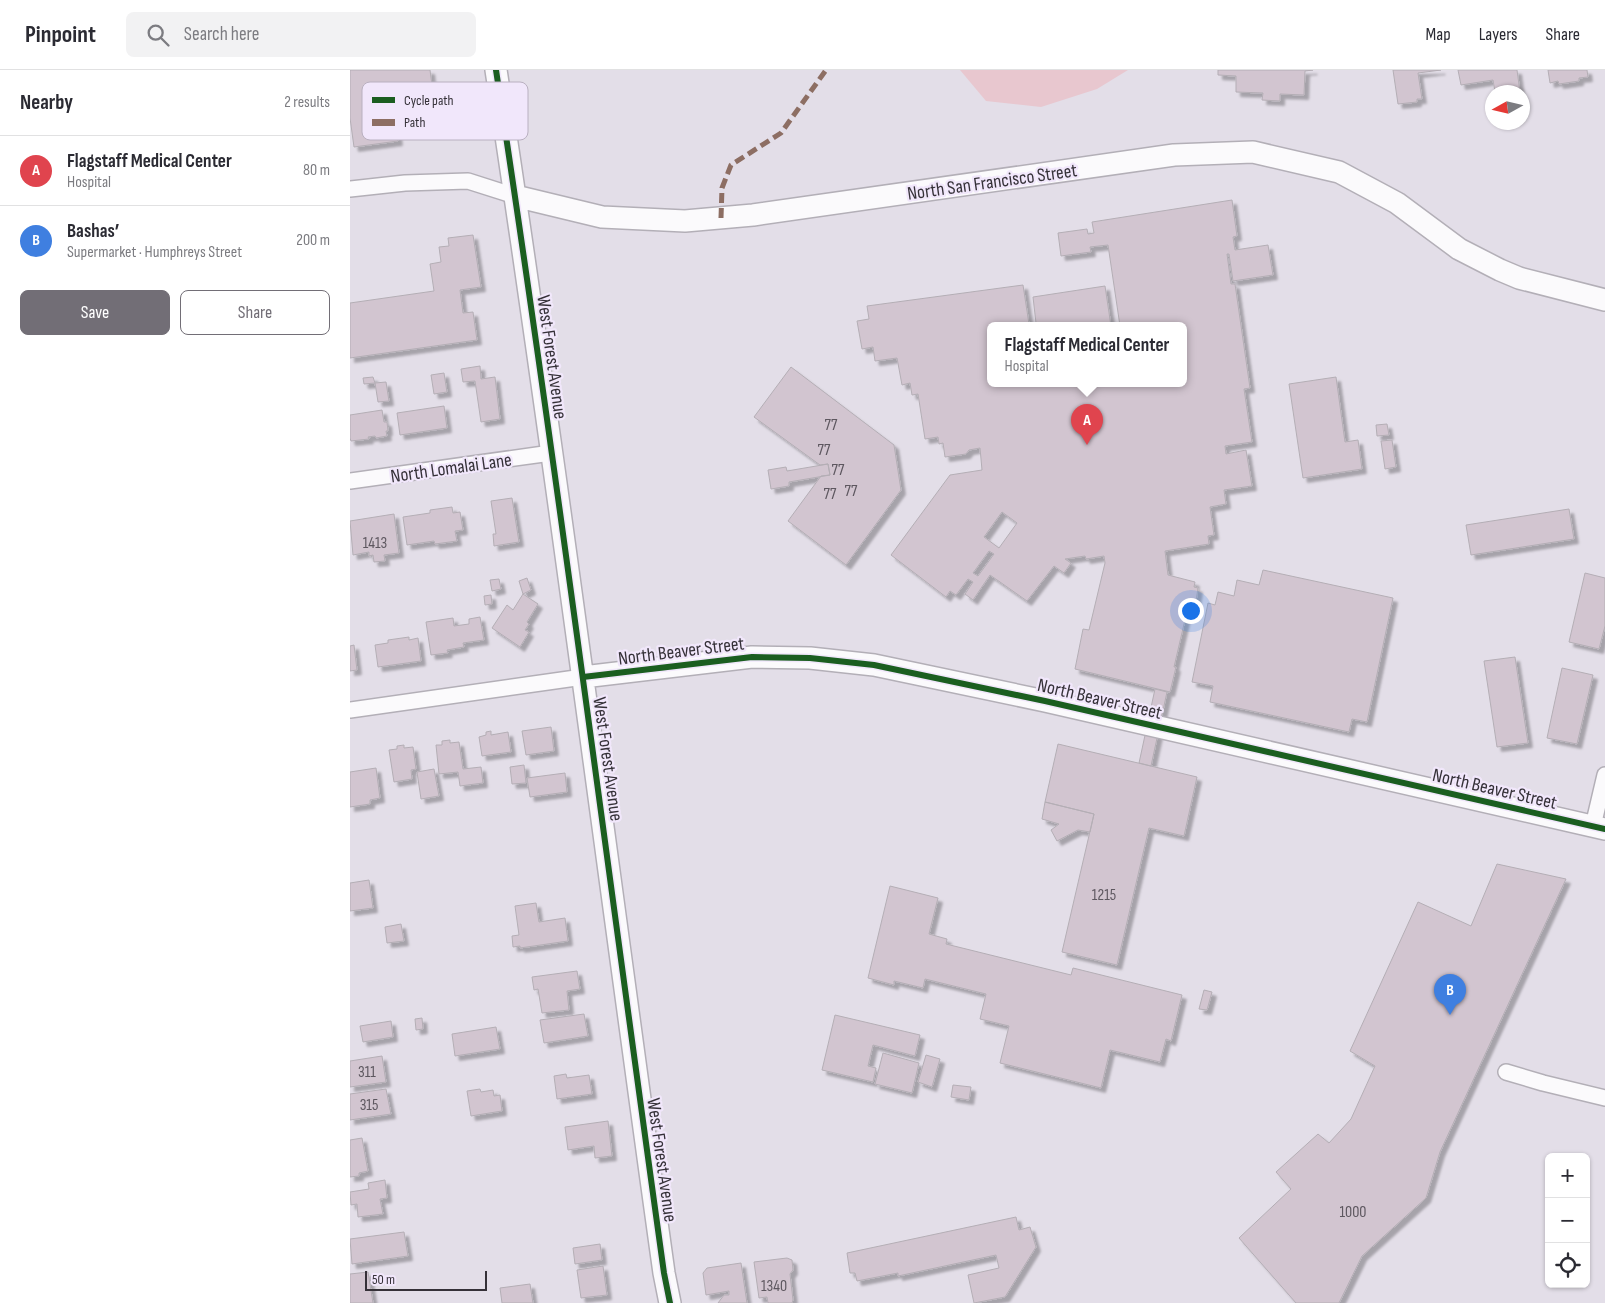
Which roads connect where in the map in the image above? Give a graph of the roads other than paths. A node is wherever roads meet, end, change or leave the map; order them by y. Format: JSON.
{"nodes":[{"id":1,"x":507,"y":140,"type":"edge"},
{"id":2,"x":350,"y":189,"type":"edge"},
{"id":3,"x":515,"y":196,"type":"junction"},
{"id":4,"x":1605,"y":300,"type":"edge"},
{"id":5,"x":551,"y":453,"type":"junction"},
{"id":6,"x":350,"y":481,"type":"edge"},
{"id":7,"x":583,"y":677,"type":"junction"},
{"id":8,"x":350,"y":710,"type":"edge"},
{"id":9,"x":1605,"y":775,"type":"edge"},
{"id":10,"x":1599,"y":827,"type":"edge"},
{"id":11,"x":1506,"y":1072,"type":"dead end"},
{"id":12,"x":1605,"y":1098,"type":"edge"},
{"id":13,"x":670,"y":1303,"type":"edge"}],
"edges":[{"from":1,"to":3,"type":"street","name":"West Forest Avenue"},
{"from":2,"to":3,"type":"street","name":"North San Francisco Street"},
{"from":3,"to":4,"type":"street","name":"North San Francisco Street"},
{"from":3,"to":5,"type":"street","name":"West Forest Avenue"},
{"from":5,"to":6,"type":"street","name":"North Lomalai Lane"},
{"from":5,"to":7,"type":"street","name":"West Forest Avenue"},
{"from":7,"to":8,"type":"street","name":"North Beaver Street"},
{"from":7,"to":10,"type":"street","name":"North Beaver Street"},
{"from":7,"to":13,"type":"street","name":"West Forest Avenue"},
{"from":9,"to":10,"type":"street"},
{"from":11,"to":12,"type":"street"}]}
